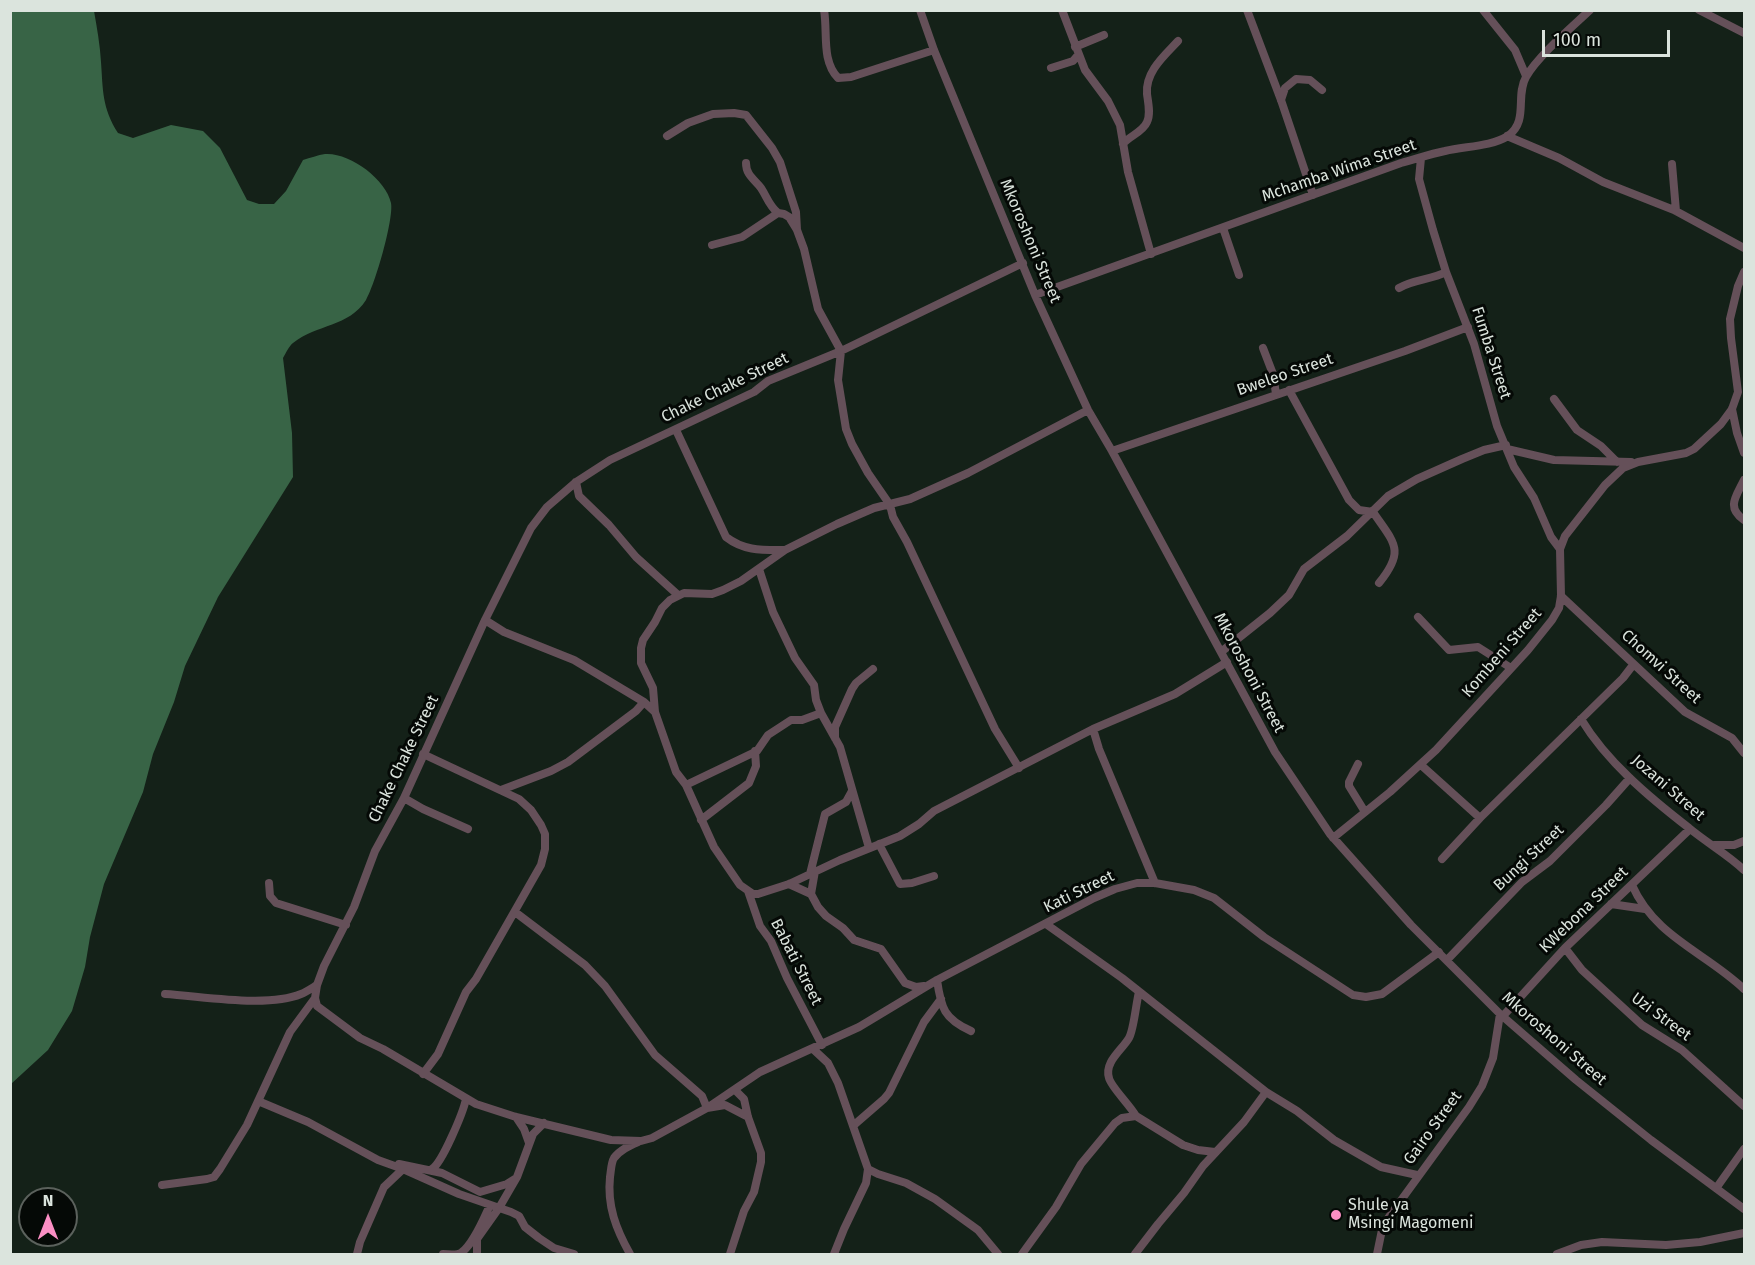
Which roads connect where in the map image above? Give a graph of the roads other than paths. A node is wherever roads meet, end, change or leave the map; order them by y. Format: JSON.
{"nodes":[{"id":1,"x":824,"y":10,"type":"edge"},
{"id":2,"x":920,"y":10,"type":"edge"},
{"id":3,"x":1062,"y":10,"type":"edge"},
{"id":4,"x":1247,"y":10,"type":"edge"},
{"id":5,"x":1483,"y":10,"type":"edge"},
{"id":6,"x":1590,"y":10,"type":"edge"},
{"id":7,"x":1699,"y":10,"type":"edge"},
{"id":8,"x":1744,"y":33,"type":"edge"},
{"id":9,"x":1104,"y":35,"type":"dead end"},
{"id":10,"x":1178,"y":41,"type":"dead end"},
{"id":11,"x":934,"y":50,"type":"junction"},
{"id":12,"x":1077,"y":56,"type":"junction"},
{"id":13,"x":1051,"y":68,"type":"dead end"},
{"id":14,"x":1526,"y":76,"type":"junction"},
{"id":15,"x":1322,"y":90,"type":"dead end"},
{"id":16,"x":1281,"y":100,"type":"junction"},
{"id":17,"x":667,"y":136,"type":"dead end"},
{"id":18,"x":1507,"y":136,"type":"junction"},
{"id":19,"x":1123,"y":144,"type":"junction"},
{"id":20,"x":1421,"y":158,"type":"junction"},
{"id":21,"x":746,"y":163,"type":"dead end"},
{"id":22,"x":1672,"y":164,"type":"dead end"},
{"id":23,"x":1313,"y":195,"type":"junction"},
{"id":24,"x":1676,"y":211,"type":"junction"},
{"id":25,"x":778,"y":213,"type":"junction"},
{"id":26,"x":1224,"y":228,"type":"junction"},
{"id":27,"x":797,"y":230,"type":"junction"},
{"id":28,"x":712,"y":245,"type":"dead end"},
{"id":29,"x":1744,"y":248,"type":"edge"},
{"id":30,"x":1151,"y":254,"type":"junction"},
{"id":31,"x":1023,"y":263,"type":"junction"},
{"id":32,"x":1446,"y":272,"type":"junction"},
{"id":33,"x":1744,"y":272,"type":"edge"},
{"id":34,"x":1239,"y":275,"type":"dead end"},
{"id":35,"x":1399,"y":288,"type":"dead end"},
{"id":36,"x":1035,"y":295,"type":"junction"},
{"id":37,"x":1468,"y":327,"type":"junction"},
{"id":38,"x":1263,"y":348,"type":"dead end"},
{"id":39,"x":841,"y":351,"type":"junction"},
{"id":40,"x":1290,"y":390,"type":"junction"},
{"id":41,"x":1276,"y":394,"type":"junction"},
{"id":42,"x":1554,"y":399,"type":"dead end"},
{"id":43,"x":1732,"y":409,"type":"junction"},
{"id":44,"x":1088,"y":410,"type":"junction"},
{"id":45,"x":676,"y":430,"type":"junction"},
{"id":46,"x":1742,"y":445,"type":"edge"},
{"id":47,"x":1507,"y":447,"type":"junction"},
{"id":48,"x":1112,"y":451,"type":"junction"},
{"id":49,"x":1744,"y":453,"type":"edge"},
{"id":50,"x":1617,"y":462,"type":"junction"},
{"id":51,"x":1636,"y":462,"type":"junction"},
{"id":52,"x":1744,"y":480,"type":"edge"},
{"id":53,"x":576,"y":482,"type":"junction"},
{"id":54,"x":890,"y":505,"type":"junction"},
{"id":55,"x":1373,"y":512,"type":"junction"},
{"id":56,"x":1744,"y":520,"type":"edge"},
{"id":57,"x":1560,"y":549,"type":"junction"},
{"id":58,"x":785,"y":550,"type":"junction"},
{"id":59,"x":759,"y":569,"type":"junction"},
{"id":60,"x":1379,"y":583,"type":"dead end"},
{"id":61,"x":678,"y":595,"type":"junction"},
{"id":62,"x":1561,"y":596,"type":"junction"},
{"id":63,"x":1418,"y":617,"type":"dead end"},
{"id":64,"x":485,"y":620,"type":"junction"},
{"id":65,"x":1221,"y":652,"type":"junction"},
{"id":66,"x":1227,"y":662,"type":"junction"},
{"id":67,"x":1633,"y":665,"type":"junction"},
{"id":68,"x":1511,"y":668,"type":"junction"},
{"id":69,"x":873,"y":669,"type":"dead end"},
{"id":70,"x":644,"y":702,"type":"junction"},
{"id":71,"x":655,"y":712,"type":"junction"},
{"id":72,"x":821,"y":713,"type":"junction"},
{"id":73,"x":1581,"y":719,"type":"junction"},
{"id":74,"x":1093,"y":729,"type":"junction"},
{"id":75,"x":835,"y":738,"type":"junction"},
{"id":76,"x":755,"y":751,"type":"junction"},
{"id":77,"x":1744,"y":753,"type":"edge"},
{"id":78,"x":423,"y":754,"type":"junction"},
{"id":79,"x":1358,"y":764,"type":"dead end"},
{"id":80,"x":1421,"y":765,"type":"junction"},
{"id":81,"x":1019,"y":768,"type":"junction"},
{"id":82,"x":1630,"y":778,"type":"junction"},
{"id":83,"x":686,"y":785,"type":"junction"},
{"id":84,"x":501,"y":790,"type":"junction"},
{"id":85,"x":852,"y":791,"type":"junction"},
{"id":86,"x":404,"y":798,"type":"junction"},
{"id":87,"x":1365,"y":812,"type":"junction"},
{"id":88,"x":1480,"y":818,"type":"junction"},
{"id":89,"x":701,"y":820,"type":"junction"},
{"id":90,"x":468,"y":829,"type":"dead end"},
{"id":91,"x":1690,"y":829,"type":"junction"},
{"id":92,"x":1333,"y":838,"type":"junction"},
{"id":93,"x":1744,"y":841,"type":"edge"},
{"id":94,"x":879,"y":844,"type":"junction"},
{"id":95,"x":1713,"y":845,"type":"junction"},
{"id":96,"x":869,"y":848,"type":"junction"},
{"id":97,"x":1442,"y":859,"type":"dead end"},
{"id":98,"x":1744,"y":870,"type":"edge"},
{"id":99,"x":812,"y":872,"type":"junction"},
{"id":100,"x":934,"y":876,"type":"dead end"},
{"id":101,"x":269,"y":883,"type":"dead end"},
{"id":102,"x":1155,"y":883,"type":"junction"},
{"id":103,"x":789,"y":884,"type":"junction"},
{"id":104,"x":1632,"y":885,"type":"junction"},
{"id":105,"x":748,"y":891,"type":"junction"},
{"id":106,"x":811,"y":894,"type":"junction"},
{"id":107,"x":1611,"y":904,"type":"junction"},
{"id":108,"x":1645,"y":909,"type":"junction"},
{"id":109,"x":515,"y":912,"type":"junction"},
{"id":110,"x":1046,"y":924,"type":"junction"},
{"id":111,"x":346,"y":925,"type":"junction"},
{"id":112,"x":1564,"y":948,"type":"junction"},
{"id":113,"x":1438,"y":952,"type":"junction"},
{"id":114,"x":1447,"y":960,"type":"junction"},
{"id":115,"x":937,"y":980,"type":"junction"},
{"id":116,"x":317,"y":985,"type":"junction"},
{"id":117,"x":927,"y":986,"type":"junction"},
{"id":118,"x":1744,"y":989,"type":"edge"},
{"id":119,"x":1139,"y":992,"type":"junction"},
{"id":120,"x":165,"y":994,"type":"dead end"},
{"id":121,"x":315,"y":998,"type":"junction"},
{"id":122,"x":941,"y":999,"type":"junction"},
{"id":123,"x":1502,"y":1015,"type":"junction"},
{"id":124,"x":971,"y":1032,"type":"dead end"},
{"id":125,"x":817,"y":1047,"type":"junction"},
{"id":126,"x":423,"y":1074,"type":"junction"},
{"id":127,"x":735,"y":1090,"type":"junction"},
{"id":128,"x":1266,"y":1092,"type":"junction"},
{"id":129,"x":466,"y":1100,"type":"junction"},
{"id":130,"x":258,"y":1101,"type":"junction"},
{"id":131,"x":1744,"y":1106,"type":"edge"},
{"id":132,"x":707,"y":1108,"type":"junction"},
{"id":133,"x":1136,"y":1116,"type":"junction"},
{"id":134,"x":516,"y":1117,"type":"junction"},
{"id":135,"x":748,"y":1117,"type":"junction"},
{"id":136,"x":544,"y":1123,"type":"junction"},
{"id":137,"x":854,"y":1125,"type":"junction"},
{"id":138,"x":641,"y":1141,"type":"junction"},
{"id":139,"x":529,"y":1144,"type":"junction"},
{"id":140,"x":1744,"y":1149,"type":"edge"},
{"id":141,"x":1215,"y":1152,"type":"junction"},
{"id":142,"x":384,"y":1162,"type":"junction"},
{"id":143,"x":403,"y":1168,"type":"junction"},
{"id":144,"x":432,"y":1169,"type":"junction"},
{"id":145,"x":868,"y":1169,"type":"junction"},
{"id":146,"x":1418,"y":1175,"type":"junction"},
{"id":147,"x":518,"y":1177,"type":"junction"},
{"id":148,"x":162,"y":1185,"type":"dead end"},
{"id":149,"x":1717,"y":1187,"type":"junction"},
{"id":150,"x":490,"y":1205,"type":"junction"},
{"id":151,"x":500,"y":1208,"type":"junction"},
{"id":152,"x":1744,"y":1209,"type":"edge"},
{"id":153,"x":1744,"y":1233,"type":"edge"},
{"id":154,"x":476,"y":1237,"type":"junction"},
{"id":155,"x":357,"y":1254,"type":"edge"},
{"id":156,"x":443,"y":1254,"type":"edge"},
{"id":157,"x":477,"y":1254,"type":"edge"},
{"id":158,"x":574,"y":1254,"type":"edge"},
{"id":159,"x":630,"y":1254,"type":"edge"},
{"id":160,"x":730,"y":1254,"type":"edge"},
{"id":161,"x":834,"y":1254,"type":"edge"},
{"id":162,"x":998,"y":1254,"type":"edge"},
{"id":163,"x":1022,"y":1254,"type":"edge"},
{"id":164,"x":1136,"y":1254,"type":"edge"},
{"id":165,"x":1377,"y":1254,"type":"edge"},
{"id":166,"x":1557,"y":1254,"type":"edge"}],
"edges":[{"from":1,"to":11,"type":"street"},
{"from":2,"to":11,"type":"street","name":"Mkoroshoni Street"},
{"from":3,"to":12,"type":"street"},
{"from":4,"to":16,"type":"street"},
{"from":5,"to":14,"type":"street"},
{"from":6,"to":14,"type":"street"},
{"from":7,"to":8,"type":"street"},
{"from":9,"to":12,"type":"street"},
{"from":10,"to":19,"type":"street"},
{"from":11,"to":31,"type":"street","name":"Mkoroshoni Street"},
{"from":12,"to":13,"type":"street"},
{"from":12,"to":19,"type":"street"},
{"from":14,"to":18,"type":"street"},
{"from":15,"to":16,"type":"street"},
{"from":16,"to":23,"type":"street"},
{"from":17,"to":27,"type":"street"},
{"from":18,"to":20,"type":"street","name":"Mchamba Wima Street"},
{"from":18,"to":24,"type":"street"},
{"from":19,"to":30,"type":"street"},
{"from":20,"to":23,"type":"street","name":"Mchamba Wima Street"},
{"from":20,"to":32,"type":"street","name":"Fumba Street"},
{"from":21,"to":25,"type":"street"},
{"from":22,"to":24,"type":"street"},
{"from":23,"to":26,"type":"street","name":"Mchamba Wima Street"},
{"from":24,"to":29,"type":"street"},
{"from":25,"to":27,"type":"street"},
{"from":25,"to":28,"type":"street"},
{"from":26,"to":30,"type":"street","name":"Mchamba Wima Street"},
{"from":26,"to":34,"type":"street"},
{"from":27,"to":39,"type":"street"},
{"from":30,"to":36,"type":"street","name":"Mchamba Wima Street"},
{"from":31,"to":36,"type":"street","name":"Mkoroshoni Street"},
{"from":31,"to":39,"type":"street","name":"Chake Chake Street"},
{"from":32,"to":35,"type":"street"},
{"from":32,"to":37,"type":"street","name":"Fumba Street"},
{"from":33,"to":43,"type":"street"},
{"from":36,"to":44,"type":"street","name":"Mkoroshoni Street"},
{"from":37,"to":40,"type":"street","name":"Bweleo Street"},
{"from":37,"to":47,"type":"street","name":"Fumba Street"},
{"from":38,"to":41,"type":"street"},
{"from":39,"to":45,"type":"street","name":"Chake Chake Street"},
{"from":39,"to":54,"type":"street"},
{"from":40,"to":41,"type":"street","name":"Bweleo Street"},
{"from":40,"to":55,"type":"street"},
{"from":41,"to":48,"type":"street","name":"Bweleo Street"},
{"from":42,"to":50,"type":"street"},
{"from":43,"to":46,"type":"street"},
{"from":43,"to":51,"type":"street"},
{"from":44,"to":48,"type":"street","name":"Mkoroshoni Street"},
{"from":44,"to":54,"type":"street"},
{"from":45,"to":53,"type":"street","name":"Chake Chake Street"},
{"from":45,"to":58,"type":"street"},
{"from":46,"to":49,"type":"street"},
{"from":47,"to":50,"type":"street"},
{"from":47,"to":55,"type":"street"},
{"from":47,"to":57,"type":"street","name":"Fumba Street"},
{"from":48,"to":65,"type":"street","name":"Mkoroshoni Street"},
{"from":50,"to":51,"type":"street"},
{"from":51,"to":57,"type":"street"},
{"from":52,"to":56,"type":"street"},
{"from":53,"to":61,"type":"street"},
{"from":53,"to":64,"type":"street","name":"Chake Chake Street"},
{"from":54,"to":58,"type":"street"},
{"from":54,"to":81,"type":"street"},
{"from":55,"to":60,"type":"street"},
{"from":55,"to":65,"type":"street"},
{"from":57,"to":62,"type":"street","name":"Kombeni Street"},
{"from":58,"to":59,"type":"street"},
{"from":59,"to":61,"type":"street"},
{"from":59,"to":72,"type":"street"},
{"from":61,"to":71,"type":"street"},
{"from":62,"to":67,"type":"street","name":"Chomvi Street"},
{"from":62,"to":68,"type":"street","name":"Kombeni Street"},
{"from":63,"to":68,"type":"street"},
{"from":64,"to":70,"type":"street"},
{"from":64,"to":78,"type":"street","name":"Chake Chake Street"},
{"from":65,"to":66,"type":"street","name":"Mkoroshoni Street"},
{"from":66,"to":74,"type":"street"},
{"from":66,"to":92,"type":"street","name":"Mkoroshoni Street"},
{"from":67,"to":73,"type":"street"},
{"from":67,"to":77,"type":"street","name":"Chomvi Street"},
{"from":68,"to":80,"type":"street","name":"Kombeni Street"},
{"from":69,"to":75,"type":"street"},
{"from":70,"to":71,"type":"street"},
{"from":70,"to":84,"type":"street"},
{"from":71,"to":83,"type":"street"},
{"from":72,"to":75,"type":"street"},
{"from":72,"to":76,"type":"street"},
{"from":73,"to":82,"type":"street","name":"Jozani Street"},
{"from":73,"to":88,"type":"street"},
{"from":74,"to":81,"type":"street"},
{"from":74,"to":102,"type":"street"},
{"from":75,"to":85,"type":"street"},
{"from":76,"to":83,"type":"street"},
{"from":76,"to":89,"type":"street"},
{"from":78,"to":84,"type":"street"},
{"from":78,"to":86,"type":"street","name":"Chake Chake Street"},
{"from":79,"to":87,"type":"street"},
{"from":80,"to":87,"type":"street","name":"Kombeni Street"},
{"from":80,"to":88,"type":"street"},
{"from":81,"to":94,"type":"street"},
{"from":82,"to":91,"type":"street","name":"Jozani Street"},
{"from":82,"to":114,"type":"street","name":"Bungi Street"},
{"from":83,"to":89,"type":"street"},
{"from":84,"to":109,"type":"street"},
{"from":85,"to":96,"type":"street"},
{"from":85,"to":99,"type":"street"},
{"from":86,"to":90,"type":"street"},
{"from":86,"to":111,"type":"street","name":"Chake Chake Street"},
{"from":87,"to":92,"type":"street","name":"Kombeni Street"},
{"from":88,"to":97,"type":"street"},
{"from":89,"to":105,"type":"street"},
{"from":91,"to":95,"type":"street","name":"Jozani Street"},
{"from":91,"to":104,"type":"street","name":"KWebona Street"},
{"from":92,"to":113,"type":"street","name":"Mkoroshoni Street"},
{"from":93,"to":95,"type":"street"},
{"from":94,"to":96,"type":"street"},
{"from":94,"to":100,"type":"street"},
{"from":95,"to":98,"type":"street","name":"Jozani Street"},
{"from":96,"to":99,"type":"street"},
{"from":99,"to":103,"type":"street"},
{"from":99,"to":106,"type":"street"},
{"from":101,"to":111,"type":"street"},
{"from":102,"to":110,"type":"street","name":"Kati Street"},
{"from":102,"to":113,"type":"street","name":"Kati Street"},
{"from":103,"to":105,"type":"street"},
{"from":103,"to":106,"type":"street"},
{"from":104,"to":107,"type":"street","name":"KWebona Street"},
{"from":104,"to":108,"type":"street"},
{"from":105,"to":125,"type":"street","name":"Babati Street"},
{"from":106,"to":117,"type":"street"},
{"from":107,"to":108,"type":"street"},
{"from":107,"to":112,"type":"street","name":"KWebona Street"},
{"from":108,"to":118,"type":"street"},
{"from":109,"to":126,"type":"street"},
{"from":109,"to":132,"type":"street"},
{"from":110,"to":115,"type":"street","name":"Kati Street"},
{"from":110,"to":119,"type":"street"},
{"from":111,"to":116,"type":"street","name":"Chake Chake Street"},
{"from":112,"to":123,"type":"street","name":"KWebona Street"},
{"from":112,"to":131,"type":"street","name":"Uzi Street"},
{"from":113,"to":114,"type":"street","name":"Mkoroshoni Street"},
{"from":114,"to":123,"type":"street","name":"Mkoroshoni Street"},
{"from":115,"to":117,"type":"street","name":"Kati Street"},
{"from":115,"to":122,"type":"street"},
{"from":116,"to":120,"type":"street"},
{"from":116,"to":121,"type":"street","name":"Chake Chake Street"},
{"from":117,"to":125,"type":"street","name":"Kati Street"},
{"from":119,"to":128,"type":"street"},
{"from":119,"to":133,"type":"street"},
{"from":121,"to":126,"type":"street"},
{"from":121,"to":130,"type":"street"},
{"from":122,"to":124,"type":"street"},
{"from":122,"to":137,"type":"street"},
{"from":123,"to":146,"type":"street","name":"Gairo Street"},
{"from":123,"to":149,"type":"street","name":"Mkoroshoni Street"},
{"from":125,"to":127,"type":"street"},
{"from":125,"to":137,"type":"street","name":"Babati Street"},
{"from":126,"to":129,"type":"street"},
{"from":127,"to":132,"type":"street"},
{"from":127,"to":135,"type":"street"},
{"from":128,"to":141,"type":"street"},
{"from":128,"to":146,"type":"street"},
{"from":129,"to":134,"type":"street"},
{"from":129,"to":144,"type":"street"},
{"from":130,"to":142,"type":"street"},
{"from":130,"to":148,"type":"street"},
{"from":132,"to":135,"type":"street"},
{"from":132,"to":138,"type":"street"},
{"from":133,"to":141,"type":"street"},
{"from":133,"to":163,"type":"street"},
{"from":134,"to":136,"type":"street"},
{"from":134,"to":139,"type":"street"},
{"from":135,"to":160,"type":"street"},
{"from":136,"to":138,"type":"street"},
{"from":136,"to":139,"type":"street"},
{"from":137,"to":145,"type":"street","name":"Babati Street"},
{"from":138,"to":159,"type":"street"},
{"from":139,"to":147,"type":"street"},
{"from":140,"to":149,"type":"street"},
{"from":141,"to":164,"type":"street"},
{"from":142,"to":143,"type":"street"},
{"from":142,"to":144,"type":"street"},
{"from":143,"to":150,"type":"street"},
{"from":143,"to":155,"type":"street"},
{"from":144,"to":147,"type":"street"},
{"from":145,"to":161,"type":"street"},
{"from":145,"to":162,"type":"street"},
{"from":146,"to":165,"type":"street","name":"Gairo Street"},
{"from":147,"to":151,"type":"street"},
{"from":149,"to":152,"type":"street","name":"Mkoroshoni Street"},
{"from":150,"to":151,"type":"street"},
{"from":150,"to":154,"type":"street"},
{"from":151,"to":154,"type":"street"},
{"from":151,"to":158,"type":"street"},
{"from":153,"to":166,"type":"street"},
{"from":154,"to":156,"type":"street"},
{"from":154,"to":157,"type":"street"}]}
